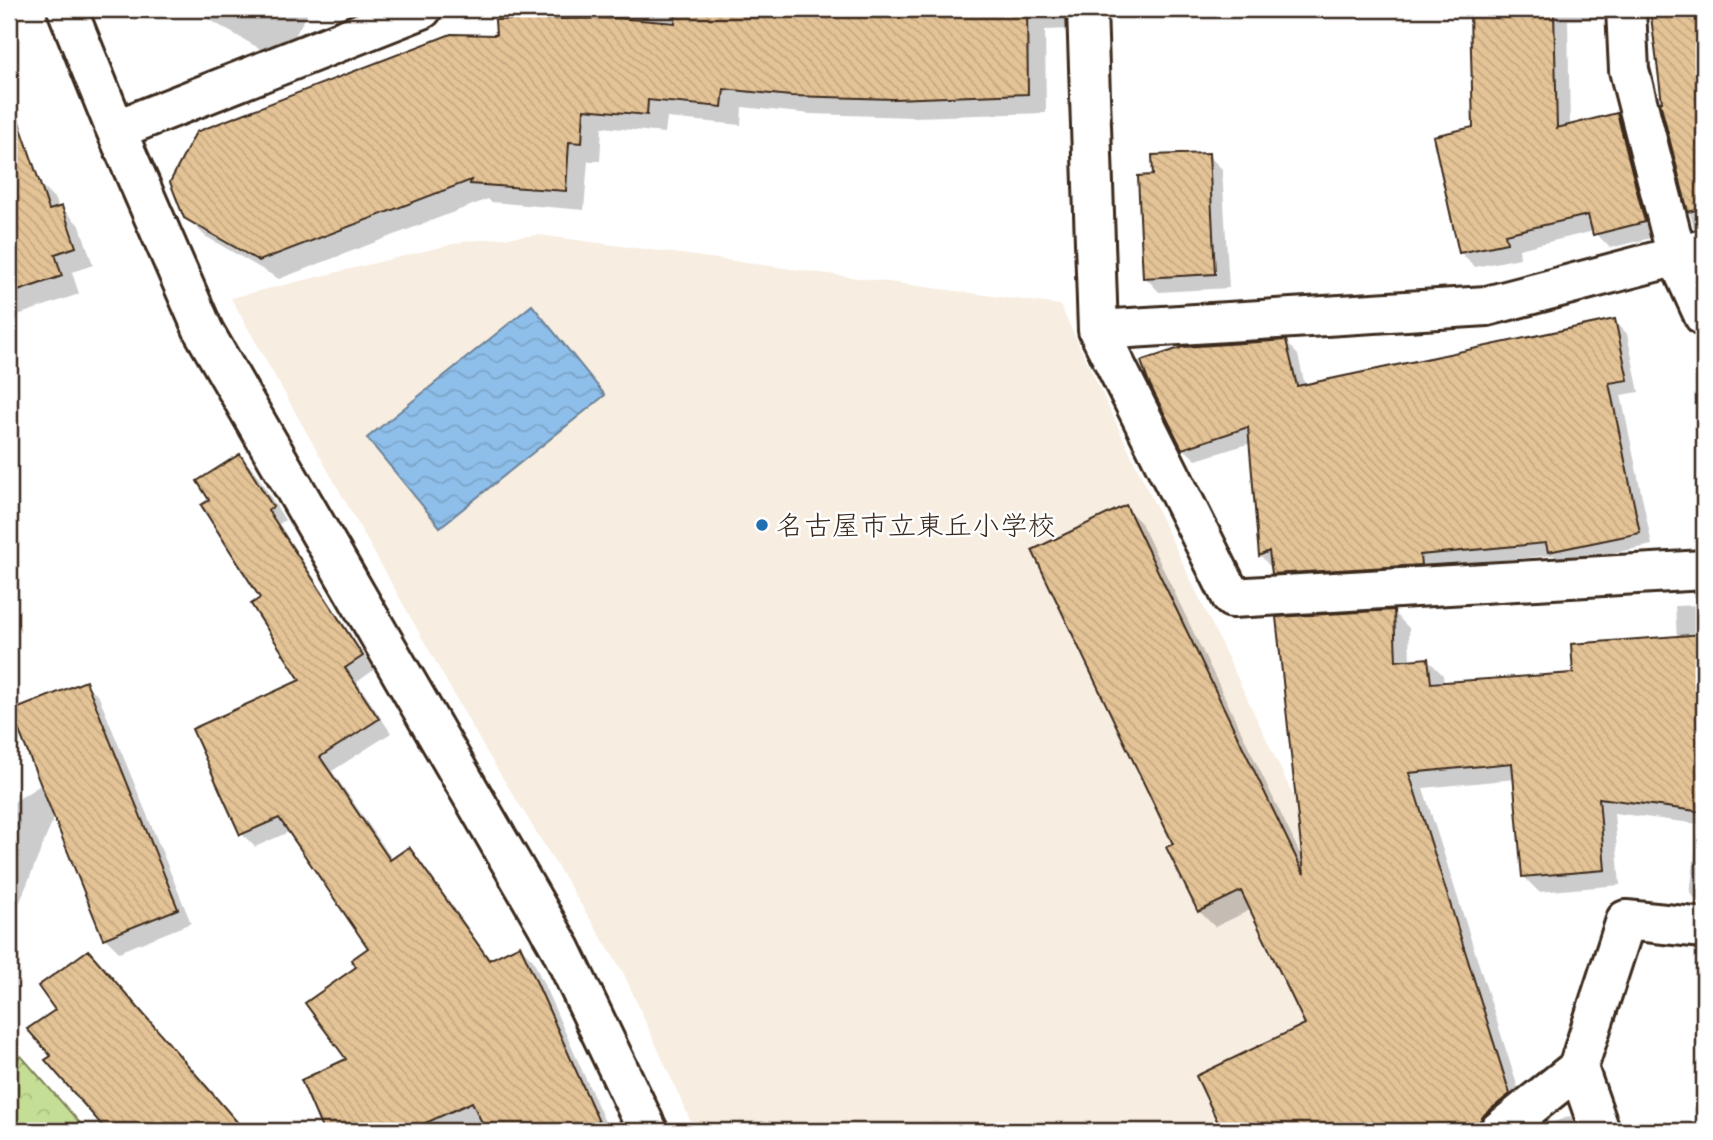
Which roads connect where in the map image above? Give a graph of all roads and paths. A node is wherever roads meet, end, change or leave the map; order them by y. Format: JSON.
{"nodes":[{"id":1,"x":68,"y":9,"type":"edge"},
{"id":2,"x":422,"y":9,"type":"edge"},
{"id":3,"x":1087,"y":9,"type":"edge"},
{"id":4,"x":1626,"y":9,"type":"edge"},
{"id":5,"x":113,"y":123,"type":"junction"},
{"id":6,"x":1691,"y":253,"type":"edge"},
{"id":7,"x":1704,"y":316,"type":"edge"},
{"id":8,"x":1098,"y":330,"type":"junction"},
{"id":9,"x":1704,"y":570,"type":"edge"},
{"id":10,"x":1704,"y":928,"type":"edge"},
{"id":11,"x":1578,"y":1068,"type":"junction"},
{"id":12,"x":648,"y":1131,"type":"edge"},
{"id":13,"x":1499,"y":1131,"type":"edge"},
{"id":14,"x":1600,"y":1131,"type":"edge"}],
"edges":[{"from":1,"to":5,"type":"street"},
{"from":2,"to":5,"type":"street"},
{"from":3,"to":8,"type":"street"},
{"from":4,"to":6,"type":"street"},
{"from":5,"to":12,"type":"street"},
{"from":6,"to":7,"type":"street"},
{"from":6,"to":8,"type":"street"},
{"from":8,"to":9,"type":"street"},
{"from":10,"to":11,"type":"street"},
{"from":11,"to":13,"type":"street"},
{"from":11,"to":14,"type":"street"}]}
